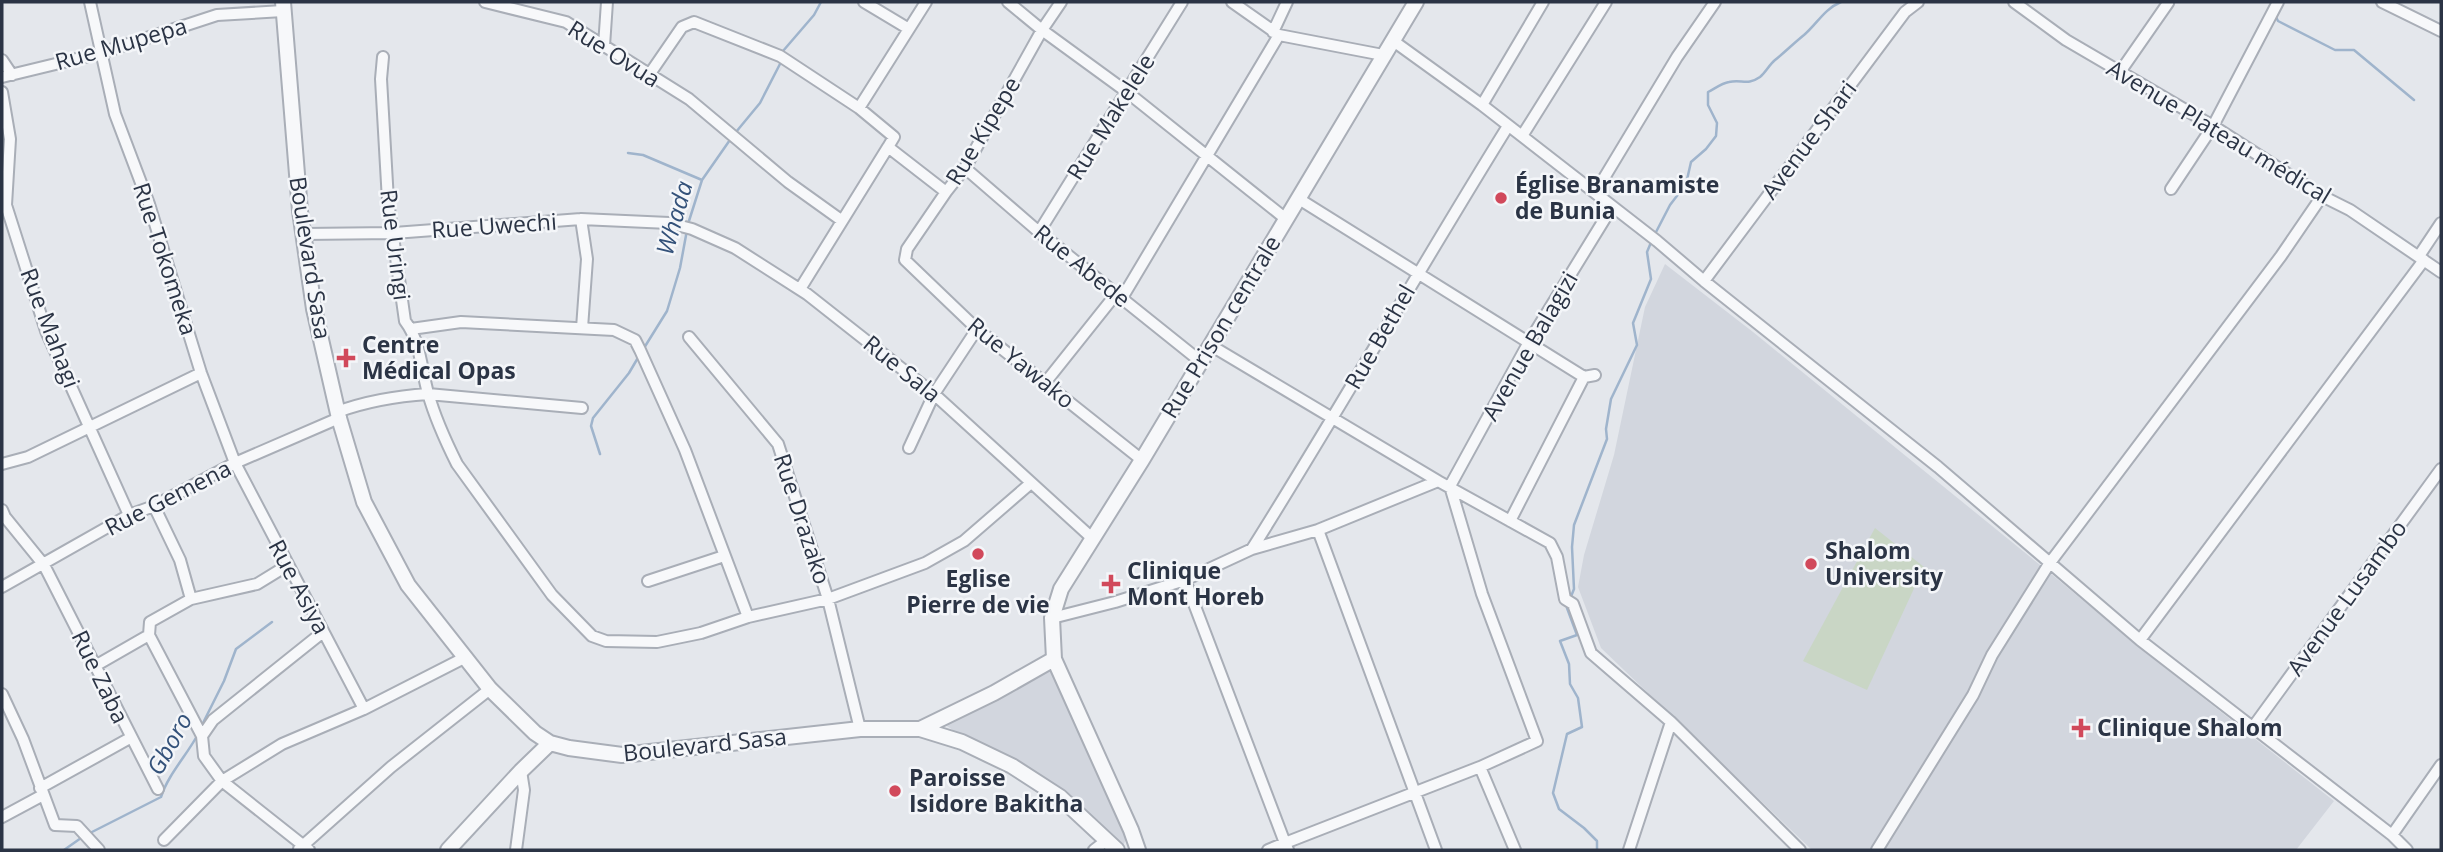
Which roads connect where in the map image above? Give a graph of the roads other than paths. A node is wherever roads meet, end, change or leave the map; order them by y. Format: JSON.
{"nodes":[{"id":1,"x":90,"y":2,"type":"edge"},
{"id":2,"x":485,"y":2,"type":"edge"},
{"id":3,"x":607,"y":2,"type":"edge"},
{"id":4,"x":863,"y":2,"type":"edge"},
{"id":5,"x":926,"y":2,"type":"edge"},
{"id":6,"x":1008,"y":2,"type":"edge"},
{"id":7,"x":1061,"y":2,"type":"edge"},
{"id":8,"x":1182,"y":2,"type":"edge"},
{"id":9,"x":1232,"y":2,"type":"edge"},
{"id":10,"x":1287,"y":2,"type":"edge"},
{"id":11,"x":1416,"y":2,"type":"edge"},
{"id":12,"x":1543,"y":2,"type":"edge"},
{"id":13,"x":1606,"y":2,"type":"edge"},
{"id":14,"x":1714,"y":2,"type":"edge"},
{"id":15,"x":1918,"y":2,"type":"edge"},
{"id":16,"x":2014,"y":2,"type":"edge"},
{"id":17,"x":2166,"y":2,"type":"edge"},
{"id":18,"x":2382,"y":2,"type":"edge"},
{"id":19,"x":283,"y":7,"type":"edge"},
{"id":20,"x":2274,"y":9,"type":"edge"},
{"id":21,"x":909,"y":29,"type":"junction"},
{"id":22,"x":1042,"y":30,"type":"junction"},
{"id":23,"x":2441,"y":31,"type":"edge"},
{"id":24,"x":1276,"y":34,"type":"junction"},
{"id":25,"x":1392,"y":40,"type":"junction"},
{"id":26,"x":604,"y":46,"type":"junction"},
{"id":27,"x":101,"y":53,"type":"junction"},
{"id":28,"x":1383,"y":55,"type":"junction"},
{"id":29,"x":383,"y":57,"type":"dead end"},
{"id":30,"x":2,"y":60,"type":"edge"},
{"id":31,"x":2120,"y":72,"type":"junction"},
{"id":32,"x":649,"y":75,"type":"junction"},
{"id":33,"x":7,"y":76,"type":"edge"},
{"id":34,"x":2,"y":92,"type":"edge"},
{"id":35,"x":1127,"y":92,"type":"junction"},
{"id":36,"x":1482,"y":105,"type":"junction"},
{"id":37,"x":859,"y":108,"type":"junction"},
{"id":38,"x":1508,"y":126,"type":"junction"},
{"id":39,"x":2213,"y":126,"type":"junction"},
{"id":40,"x":1522,"y":136,"type":"junction"},
{"id":41,"x":888,"y":148,"type":"junction"},
{"id":42,"x":1209,"y":157,"type":"junction"},
{"id":43,"x":965,"y":168,"type":"junction"},
{"id":44,"x":2171,"y":189,"type":"dead end"},
{"id":45,"x":4,"y":190,"type":"edge"},
{"id":46,"x":946,"y":192,"type":"junction"},
{"id":47,"x":1595,"y":193,"type":"junction"},
{"id":48,"x":2322,"y":196,"type":"junction"},
{"id":49,"x":1299,"y":199,"type":"junction"},
{"id":50,"x":1612,"y":207,"type":"junction"},
{"id":51,"x":581,"y":219,"type":"junction"},
{"id":52,"x":1286,"y":219,"type":"junction"},
{"id":53,"x":841,"y":220,"type":"junction"},
{"id":54,"x":2441,"y":223,"type":"edge"},
{"id":55,"x":687,"y":228,"type":"joint"},
{"id":56,"x":1038,"y":232,"type":"junction"},
{"id":57,"x":394,"y":233,"type":"junction"},
{"id":58,"x":304,"y":234,"type":"junction"},
{"id":59,"x":2421,"y":258,"type":"junction"},
{"id":60,"x":905,"y":260,"type":"joint"},
{"id":61,"x":2441,"y":272,"type":"edge"},
{"id":62,"x":1416,"y":274,"type":"junction"},
{"id":63,"x":1704,"y":281,"type":"junction"},
{"id":64,"x":800,"y":289,"type":"junction"},
{"id":65,"x":1119,"y":296,"type":"junction"},
{"id":66,"x":582,"y":328,"type":"junction"},
{"id":67,"x":411,"y":329,"type":"junction"},
{"id":68,"x":977,"y":329,"type":"junction"},
{"id":69,"x":689,"y":337,"type":"dead end"},
{"id":70,"x":1529,"y":342,"type":"junction"},
{"id":71,"x":1210,"y":345,"type":"junction"},
{"id":72,"x":1200,"y":361,"type":"junction"},
{"id":73,"x":201,"y":373,"type":"junction"},
{"id":74,"x":1045,"y":383,"type":"junction"},
{"id":75,"x":428,"y":394,"type":"junction"},
{"id":76,"x":934,"y":394,"type":"junction"},
{"id":77,"x":582,"y":408,"type":"dead end"},
{"id":78,"x":338,"y":415,"type":"junction"},
{"id":79,"x":1333,"y":420,"type":"junction"},
{"id":80,"x":89,"y":426,"type":"junction"},
{"id":81,"x":909,"y":448,"type":"dead end"},
{"id":82,"x":1142,"y":460,"type":"junction"},
{"id":83,"x":235,"y":463,"type":"junction"},
{"id":84,"x":2,"y":464,"type":"edge"},
{"id":85,"x":2441,"y":469,"type":"edge"},
{"id":86,"x":1438,"y":481,"type":"junction"},
{"id":87,"x":1031,"y":483,"type":"junction"},
{"id":88,"x":1450,"y":486,"type":"junction"},
{"id":89,"x":154,"y":506,"type":"junction"},
{"id":90,"x":2,"y":510,"type":"edge"},
{"id":91,"x":129,"y":515,"type":"junction"},
{"id":92,"x":1510,"y":521,"type":"junction"},
{"id":93,"x":1318,"y":530,"type":"junction"},
{"id":94,"x":1092,"y":538,"type":"junction"},
{"id":95,"x":1252,"y":549,"type":"junction"},
{"id":96,"x":724,"y":556,"type":"junction"},
{"id":97,"x":2049,"y":564,"type":"junction"},
{"id":98,"x":44,"y":565,"type":"junction"},
{"id":99,"x":288,"y":565,"type":"junction"},
{"id":100,"x":1185,"y":580,"type":"junction"},
{"id":101,"x":648,"y":581,"type":"dead end"},
{"id":102,"x":2,"y":587,"type":"edge"},
{"id":103,"x":191,"y":599,"type":"junction"},
{"id":104,"x":828,"y":599,"type":"junction"},
{"id":105,"x":748,"y":617,"type":"junction"},
{"id":106,"x":1052,"y":618,"type":"junction"},
{"id":107,"x":323,"y":632,"type":"junction"},
{"id":108,"x":149,"y":635,"type":"junction"},
{"id":109,"x":2140,"y":640,"type":"junction"},
{"id":110,"x":464,"y":658,"type":"junction"},
{"id":111,"x":1054,"y":659,"type":"junction"},
{"id":112,"x":95,"y":666,"type":"junction"},
{"id":113,"x":491,"y":689,"type":"junction"},
{"id":114,"x":2,"y":694,"type":"edge"},
{"id":115,"x":364,"y":709,"type":"junction"},
{"id":116,"x":1671,"y":722,"type":"junction"},
{"id":117,"x":2253,"y":727,"type":"junction"},
{"id":118,"x":860,"y":729,"type":"junction"},
{"id":119,"x":920,"y":729,"type":"junction"},
{"id":120,"x":202,"y":736,"type":"junction"},
{"id":121,"x":130,"y":738,"type":"junction"},
{"id":122,"x":550,"y":743,"type":"junction"},
{"id":123,"x":2441,"y":765,"type":"edge"},
{"id":124,"x":1480,"y":767,"type":"junction"},
{"id":125,"x":521,"y":771,"type":"junction"},
{"id":126,"x":222,"y":781,"type":"junction"},
{"id":127,"x":158,"y":789,"type":"dead end"},
{"id":128,"x":42,"y":792,"type":"junction"},
{"id":129,"x":1415,"y":793,"type":"junction"},
{"id":130,"x":2,"y":817,"type":"edge"},
{"id":131,"x":2392,"y":835,"type":"junction"},
{"id":132,"x":164,"y":840,"type":"dead end"},
{"id":133,"x":1112,"y":845,"type":"edge"},
{"id":134,"x":1287,"y":846,"type":"edge"},
{"id":135,"x":303,"y":849,"type":"edge"},
{"id":136,"x":99,"y":850,"type":"edge"},
{"id":137,"x":448,"y":850,"type":"edge"},
{"id":138,"x":516,"y":850,"type":"edge"},
{"id":139,"x":1094,"y":850,"type":"edge"},
{"id":140,"x":1138,"y":850,"type":"edge"},
{"id":141,"x":1268,"y":850,"type":"edge"},
{"id":142,"x":1436,"y":850,"type":"edge"},
{"id":143,"x":1515,"y":850,"type":"edge"},
{"id":144,"x":1629,"y":850,"type":"edge"},
{"id":145,"x":1800,"y":850,"type":"edge"},
{"id":146,"x":1877,"y":850,"type":"edge"},
{"id":147,"x":2407,"y":850,"type":"edge"}],
"edges":[{"from":1,"to":27,"type":"street","name":"Rue Tokomeka"},
{"from":2,"to":26,"type":"street","name":"Rue Ovua"},
{"from":3,"to":26,"type":"street"},
{"from":4,"to":21,"type":"street"},
{"from":5,"to":21,"type":"street"},
{"from":6,"to":22,"type":"street"},
{"from":7,"to":22,"type":"street","name":"Rue Kipepe"},
{"from":8,"to":35,"type":"street","name":"Rue Makelele"},
{"from":9,"to":24,"type":"street"},
{"from":10,"to":24,"type":"street"},
{"from":11,"to":25,"type":"street","name":"Rue Prison centrale"},
{"from":12,"to":36,"type":"street"},
{"from":13,"to":40,"type":"street"},
{"from":14,"to":47,"type":"street"},
{"from":15,"to":63,"type":"street","name":"Avenue Shari"},
{"from":16,"to":31,"type":"street","name":"Avenue Plateau médical"},
{"from":17,"to":31,"type":"street"},
{"from":18,"to":23,"type":"street"},
{"from":19,"to":27,"type":"street","name":"Rue Mupepa"},
{"from":19,"to":58,"type":"street","name":"Boulevard Sasa"},
{"from":20,"to":39,"type":"street"},
{"from":21,"to":37,"type":"street"},
{"from":22,"to":35,"type":"street"},
{"from":22,"to":43,"type":"street","name":"Rue Kipepe"},
{"from":24,"to":28,"type":"street"},
{"from":24,"to":42,"type":"street"},
{"from":25,"to":28,"type":"street","name":"Rue Prison centrale"},
{"from":25,"to":36,"type":"street"},
{"from":26,"to":32,"type":"street","name":"Rue Ovua"},
{"from":27,"to":33,"type":"street","name":"Rue Mupepa"},
{"from":27,"to":73,"type":"street","name":"Rue Tokomeka"},
{"from":28,"to":49,"type":"street","name":"Rue Prison centrale"},
{"from":29,"to":57,"type":"street","name":"Rue Uringi"},
{"from":30,"to":33,"type":"street"},
{"from":31,"to":39,"type":"street","name":"Avenue Plateau médical"},
{"from":32,"to":37,"type":"street"},
{"from":32,"to":53,"type":"street","name":"Rue Ovua"},
{"from":34,"to":45,"type":"street","name":"Rue Mahagi"},
{"from":35,"to":42,"type":"street"},
{"from":35,"to":56,"type":"street","name":"Rue Makelele"},
{"from":36,"to":38,"type":"street"},
{"from":37,"to":41,"type":"street"},
{"from":38,"to":40,"type":"street"},
{"from":38,"to":62,"type":"street","name":"Rue Bethel"},
{"from":39,"to":44,"type":"street"},
{"from":39,"to":48,"type":"street","name":"Avenue Plateau médical"},
{"from":40,"to":47,"type":"street"},
{"from":41,"to":46,"type":"street"},
{"from":41,"to":53,"type":"street"},
{"from":42,"to":52,"type":"street"},
{"from":42,"to":65,"type":"street"},
{"from":43,"to":46,"type":"street","name":"Rue Kipepe"},
{"from":43,"to":56,"type":"street","name":"Rue Abede"},
{"from":45,"to":80,"type":"street","name":"Rue Mahagi"},
{"from":46,"to":60,"type":"street","name":"Rue Kipepe"},
{"from":47,"to":50,"type":"street"},
{"from":48,"to":59,"type":"street","name":"Avenue Plateau médical"},
{"from":48,"to":97,"type":"street"},
{"from":49,"to":52,"type":"street","name":"Rue Prison centrale"},
{"from":49,"to":62,"type":"street"},
{"from":50,"to":63,"type":"street"},
{"from":50,"to":70,"type":"street","name":"Avenue Balagizi"},
{"from":51,"to":55,"type":"street","name":"Rue Uwechi"},
{"from":51,"to":57,"type":"street","name":"Rue Uwechi"},
{"from":51,"to":66,"type":"street"},
{"from":52,"to":71,"type":"street","name":"Rue Prison centrale"},
{"from":53,"to":64,"type":"street"},
{"from":54,"to":59,"type":"street"},
{"from":55,"to":64,"type":"street","name":"Rue Sala"},
{"from":56,"to":65,"type":"street","name":"Rue Abede"},
{"from":57,"to":58,"type":"street","name":"Rue Uwechi"},
{"from":57,"to":67,"type":"street","name":"Rue Uringi"},
{"from":58,"to":78,"type":"street","name":"Boulevard Sasa"},
{"from":59,"to":61,"type":"street","name":"Avenue Plateau médical"},
{"from":59,"to":109,"type":"street"},
{"from":60,"to":68,"type":"street","name":"Rue Yawako"},
{"from":62,"to":70,"type":"street"},
{"from":62,"to":79,"type":"street","name":"Rue Bethel"},
{"from":63,"to":97,"type":"street"},
{"from":64,"to":76,"type":"street","name":"Rue Sala"},
{"from":65,"to":72,"type":"street","name":"Rue Abede"},
{"from":65,"to":74,"type":"street"},
{"from":66,"to":67,"type":"street"},
{"from":66,"to":96,"type":"street"},
{"from":67,"to":75,"type":"street","name":"Rue Uringi"},
{"from":68,"to":74,"type":"street","name":"Rue Yawako"},
{"from":68,"to":76,"type":"street"},
{"from":69,"to":104,"type":"street","name":"Rue Drazako"},
{"from":70,"to":88,"type":"street","name":"Avenue Balagizi"},
{"from":70,"to":92,"type":"street"},
{"from":71,"to":72,"type":"street","name":"Rue Prison centrale"},
{"from":71,"to":79,"type":"street"},
{"from":72,"to":82,"type":"street","name":"Rue Prison centrale"},
{"from":73,"to":80,"type":"street"},
{"from":73,"to":83,"type":"street","name":"Rue Tokomeka"},
{"from":74,"to":82,"type":"street","name":"Rue Yawako"},
{"from":75,"to":77,"type":"street","name":"Rue Gemena"},
{"from":75,"to":78,"type":"street","name":"Rue Gemena"},
{"from":75,"to":105,"type":"street","name":"Rue Uringi"},
{"from":76,"to":81,"type":"street"},
{"from":76,"to":87,"type":"street","name":"Rue Sala"},
{"from":78,"to":83,"type":"street","name":"Rue Gemena"},
{"from":78,"to":110,"type":"street","name":"Boulevard Sasa"},
{"from":79,"to":86,"type":"street"},
{"from":79,"to":95,"type":"street","name":"Rue Bethel"},
{"from":80,"to":84,"type":"street"},
{"from":80,"to":91,"type":"street","name":"Rue Mahagi"},
{"from":82,"to":94,"type":"street","name":"Rue Prison centrale"},
{"from":83,"to":89,"type":"street","name":"Rue Gemena"},
{"from":83,"to":99,"type":"street","name":"Rue Asiya"},
{"from":85,"to":117,"type":"street","name":"Avenue Lusambo"},
{"from":86,"to":88,"type":"street"},
{"from":86,"to":93,"type":"street"},
{"from":87,"to":94,"type":"street","name":"Rue Sala"},
{"from":87,"to":104,"type":"street","name":"Rue Uringi"},
{"from":88,"to":92,"type":"street"},
{"from":88,"to":124,"type":"street"},
{"from":89,"to":91,"type":"street","name":"Rue Gemena"},
{"from":89,"to":103,"type":"street"},
{"from":90,"to":98,"type":"street","name":"Rue Zaba"},
{"from":91,"to":98,"type":"street","name":"Rue Gemena"},
{"from":92,"to":116,"type":"street"},
{"from":93,"to":95,"type":"street"},
{"from":93,"to":129,"type":"street"},
{"from":94,"to":106,"type":"street","name":"Rue Prison centrale"},
{"from":95,"to":100,"type":"street"},
{"from":96,"to":101,"type":"street"},
{"from":96,"to":105,"type":"street"},
{"from":97,"to":109,"type":"street"},
{"from":97,"to":146,"type":"street"},
{"from":98,"to":102,"type":"street","name":"Rue Gemena"},
{"from":98,"to":112,"type":"street","name":"Rue Zaba"},
{"from":99,"to":103,"type":"street"},
{"from":99,"to":107,"type":"street","name":"Rue Asiya"},
{"from":100,"to":106,"type":"street"},
{"from":100,"to":134,"type":"street"},
{"from":103,"to":108,"type":"street"},
{"from":104,"to":105,"type":"street","name":"Rue Uringi"},
{"from":104,"to":118,"type":"street","name":"Rue Drazako"},
{"from":106,"to":111,"type":"street","name":"Rue Prison centrale"},
{"from":107,"to":115,"type":"street","name":"Rue Asiya"},
{"from":107,"to":120,"type":"street"},
{"from":108,"to":112,"type":"street"},
{"from":108,"to":120,"type":"street"},
{"from":109,"to":117,"type":"street"},
{"from":110,"to":113,"type":"street","name":"Boulevard Sasa"},
{"from":110,"to":115,"type":"street"},
{"from":111,"to":119,"type":"street","name":"Boulevard Sasa"},
{"from":111,"to":140,"type":"street"},
{"from":112,"to":121,"type":"street","name":"Rue Zaba"},
{"from":113,"to":122,"type":"street","name":"Boulevard Sasa"},
{"from":113,"to":135,"type":"street"},
{"from":114,"to":128,"type":"street"},
{"from":115,"to":126,"type":"street"},
{"from":116,"to":144,"type":"street"},
{"from":116,"to":145,"type":"street"},
{"from":117,"to":131,"type":"street"},
{"from":118,"to":119,"type":"street","name":"Boulevard Sasa"},
{"from":118,"to":122,"type":"street","name":"Boulevard Sasa"},
{"from":119,"to":133,"type":"street","name":"Boulevard Sasa"},
{"from":120,"to":126,"type":"street"},
{"from":121,"to":127,"type":"street","name":"Rue Zaba"},
{"from":121,"to":128,"type":"street"},
{"from":122,"to":125,"type":"street"},
{"from":123,"to":131,"type":"street"},
{"from":124,"to":129,"type":"street"},
{"from":124,"to":143,"type":"street"},
{"from":125,"to":137,"type":"street"},
{"from":125,"to":138,"type":"street"},
{"from":126,"to":132,"type":"street"},
{"from":126,"to":135,"type":"street"},
{"from":128,"to":130,"type":"street"},
{"from":128,"to":136,"type":"street"},
{"from":129,"to":134,"type":"street"},
{"from":129,"to":142,"type":"street"},
{"from":131,"to":147,"type":"street"},
{"from":133,"to":139,"type":"street"},
{"from":134,"to":141,"type":"street"}]}
